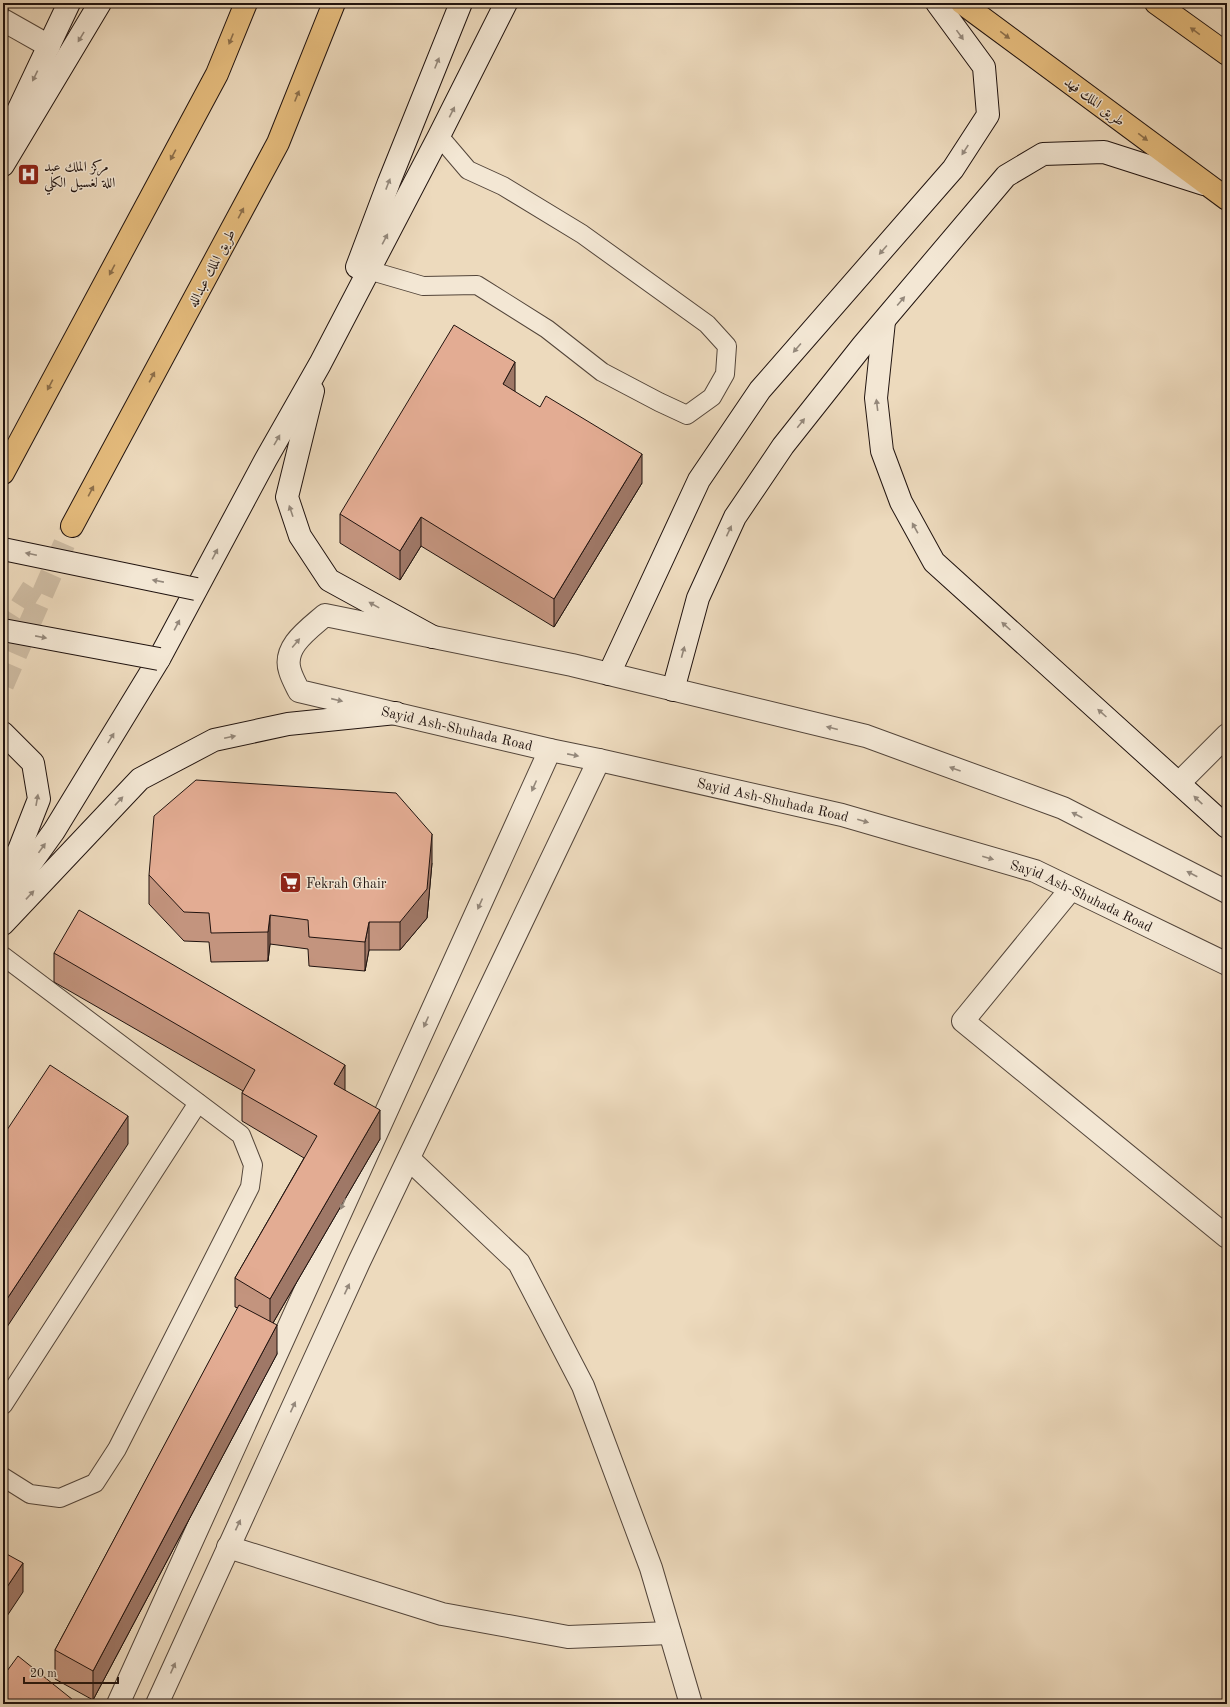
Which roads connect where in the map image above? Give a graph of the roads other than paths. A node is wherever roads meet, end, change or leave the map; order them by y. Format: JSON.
{"nodes":[{"id":1,"x":69,"y":3,"type":"edge"},
{"id":2,"x":100,"y":3,"type":"edge"},
{"id":3,"x":246,"y":3,"type":"edge"},
{"id":4,"x":334,"y":3,"type":"edge"},
{"id":5,"x":462,"y":3,"type":"edge"},
{"id":6,"x":506,"y":3,"type":"edge"},
{"id":7,"x":937,"y":3,"type":"edge"},
{"id":8,"x":962,"y":3,"type":"edge"},
{"id":9,"x":1156,"y":3,"type":"edge"},
{"id":10,"x":3,"y":20,"type":"edge"},
{"id":11,"x":49,"y":46,"type":"junction"},
{"id":12,"x":1227,"y":54,"type":"edge"},
{"id":13,"x":439,"y":136,"type":"junction"},
{"id":14,"x":3,"y":142,"type":"edge"},
{"id":15,"x":3,"y":165,"type":"edge"},
{"id":16,"x":1210,"y":186,"type":"junction"},
{"id":17,"x":1227,"y":199,"type":"edge"},
{"id":18,"x":368,"y":270,"type":"junction"},
{"id":19,"x":884,"y":321,"type":"junction"},
{"id":20,"x":320,"y":364,"type":"junction"},
{"id":21,"x":3,"y":473,"type":"edge"},
{"id":22,"x":72,"y":526,"type":"tunnel mouth"},
{"id":23,"x":3,"y":549,"type":"edge"},
{"id":24,"x":196,"y":589,"type":"junction"},
{"id":25,"x":3,"y":630,"type":"edge"},
{"id":26,"x":432,"y":636,"type":"junction"},
{"id":27,"x":159,"y":659,"type":"junction"},
{"id":28,"x":609,"y":674,"type":"junction"},
{"id":29,"x":673,"y":690,"type":"junction"},
{"id":30,"x":396,"y":713,"type":"junction"},
{"id":31,"x":3,"y":733,"type":"edge"},
{"id":32,"x":1227,"y":735,"type":"edge"},
{"id":33,"x":550,"y":750,"type":"junction"},
{"id":34,"x":599,"y":760,"type":"junction"},
{"id":35,"x":1180,"y":783,"type":"junction"},
{"id":36,"x":1227,"y":827,"type":"edge"},
{"id":37,"x":3,"y":878,"type":"edge"},
{"id":38,"x":1071,"y":889,"type":"junction"},
{"id":39,"x":1227,"y":892,"type":"edge"},
{"id":40,"x":3,"y":902,"type":"edge"},
{"id":41,"x":3,"y":924,"type":"edge"},
{"id":42,"x":3,"y":956,"type":"edge"},
{"id":43,"x":1227,"y":964,"type":"edge"},
{"id":44,"x":198,"y":1103,"type":"junction"},
{"id":45,"x":409,"y":1159,"type":"junction"},
{"id":46,"x":1227,"y":1237,"type":"edge"},
{"id":47,"x":3,"y":1406,"type":"edge"},
{"id":48,"x":3,"y":1477,"type":"edge"},
{"id":49,"x":228,"y":1547,"type":"junction"},
{"id":50,"x":670,"y":1632,"type":"junction"},
{"id":51,"x":118,"y":1704,"type":"edge"},
{"id":52,"x":157,"y":1704,"type":"edge"},
{"id":53,"x":691,"y":1704,"type":"edge"}],
"edges":[{"from":1,"to":11,"type":"street"},
{"from":2,"to":15,"type":"street","one_way":true},
{"from":3,"to":21,"type":"main road","one_way":true},
{"from":22,"to":4,"type":"main road","name":"طريق الملك عبدالله","one_way":true},
{"from":20,"to":5,"type":"street","one_way":true},
{"from":13,"to":6,"type":"street","one_way":true},
{"from":7,"to":28,"type":"street","one_way":true},
{"from":8,"to":16,"type":"main road","name":"طريق الملك فهد","one_way":true},
{"from":12,"to":9,"type":"main road","one_way":true},
{"from":10,"to":11,"type":"street"},
{"from":11,"to":14,"type":"street","one_way":true},
{"from":18,"to":13,"type":"street","one_way":true},
{"from":13,"to":18,"type":"lane"},
{"from":16,"to":17,"type":"main road","name":"طريق الملك فهد"},
{"from":19,"to":16,"type":"street","one_way":true},
{"from":18,"to":20,"type":"street"},
{"from":29,"to":19,"type":"street","one_way":true},
{"from":35,"to":19,"type":"street","one_way":true},
{"from":24,"to":20,"type":"street","one_way":true},
{"from":26,"to":20,"type":"street","one_way":true},
{"from":24,"to":23,"type":"street","one_way":true,"bridge":true},
{"from":27,"to":24,"type":"street","one_way":true},
{"from":25,"to":27,"type":"street","one_way":true,"bridge":true},
{"from":26,"to":28,"type":"street"},
{"from":26,"to":30,"type":"street","name":"Sayid Ash-Shuhada Road"},
{"from":40,"to":27,"type":"street","one_way":true},
{"from":28,"to":29,"type":"street"},
{"from":39,"to":29,"type":"street","one_way":true},
{"from":30,"to":33,"type":"street","name":"Sayid Ash-Shuhada Road"},
{"from":41,"to":30,"type":"street","one_way":true},
{"from":37,"to":31,"type":"street","one_way":true},
{"from":32,"to":35,"type":"street"},
{"from":33,"to":34,"type":"street","name":"Sayid Ash-Shuhada Road","one_way":true},
{"from":33,"to":51,"type":"street","one_way":true},
{"from":34,"to":38,"type":"street","name":"Sayid Ash-Shuhada Road","one_way":true},
{"from":34,"to":45,"type":"street"},
{"from":36,"to":35,"type":"street","one_way":true},
{"from":38,"to":43,"type":"street","name":"Sayid Ash-Shuhada Road"},
{"from":38,"to":46,"type":"street"},
{"from":42,"to":44,"type":"lane"},
{"from":44,"to":47,"type":"lane"},
{"from":44,"to":48,"type":"lane"},
{"from":49,"to":45,"type":"street","one_way":true},
{"from":45,"to":50,"type":"street"},
{"from":49,"to":50,"type":"street"},
{"from":52,"to":49,"type":"street","one_way":true},
{"from":50,"to":53,"type":"street"}]}
